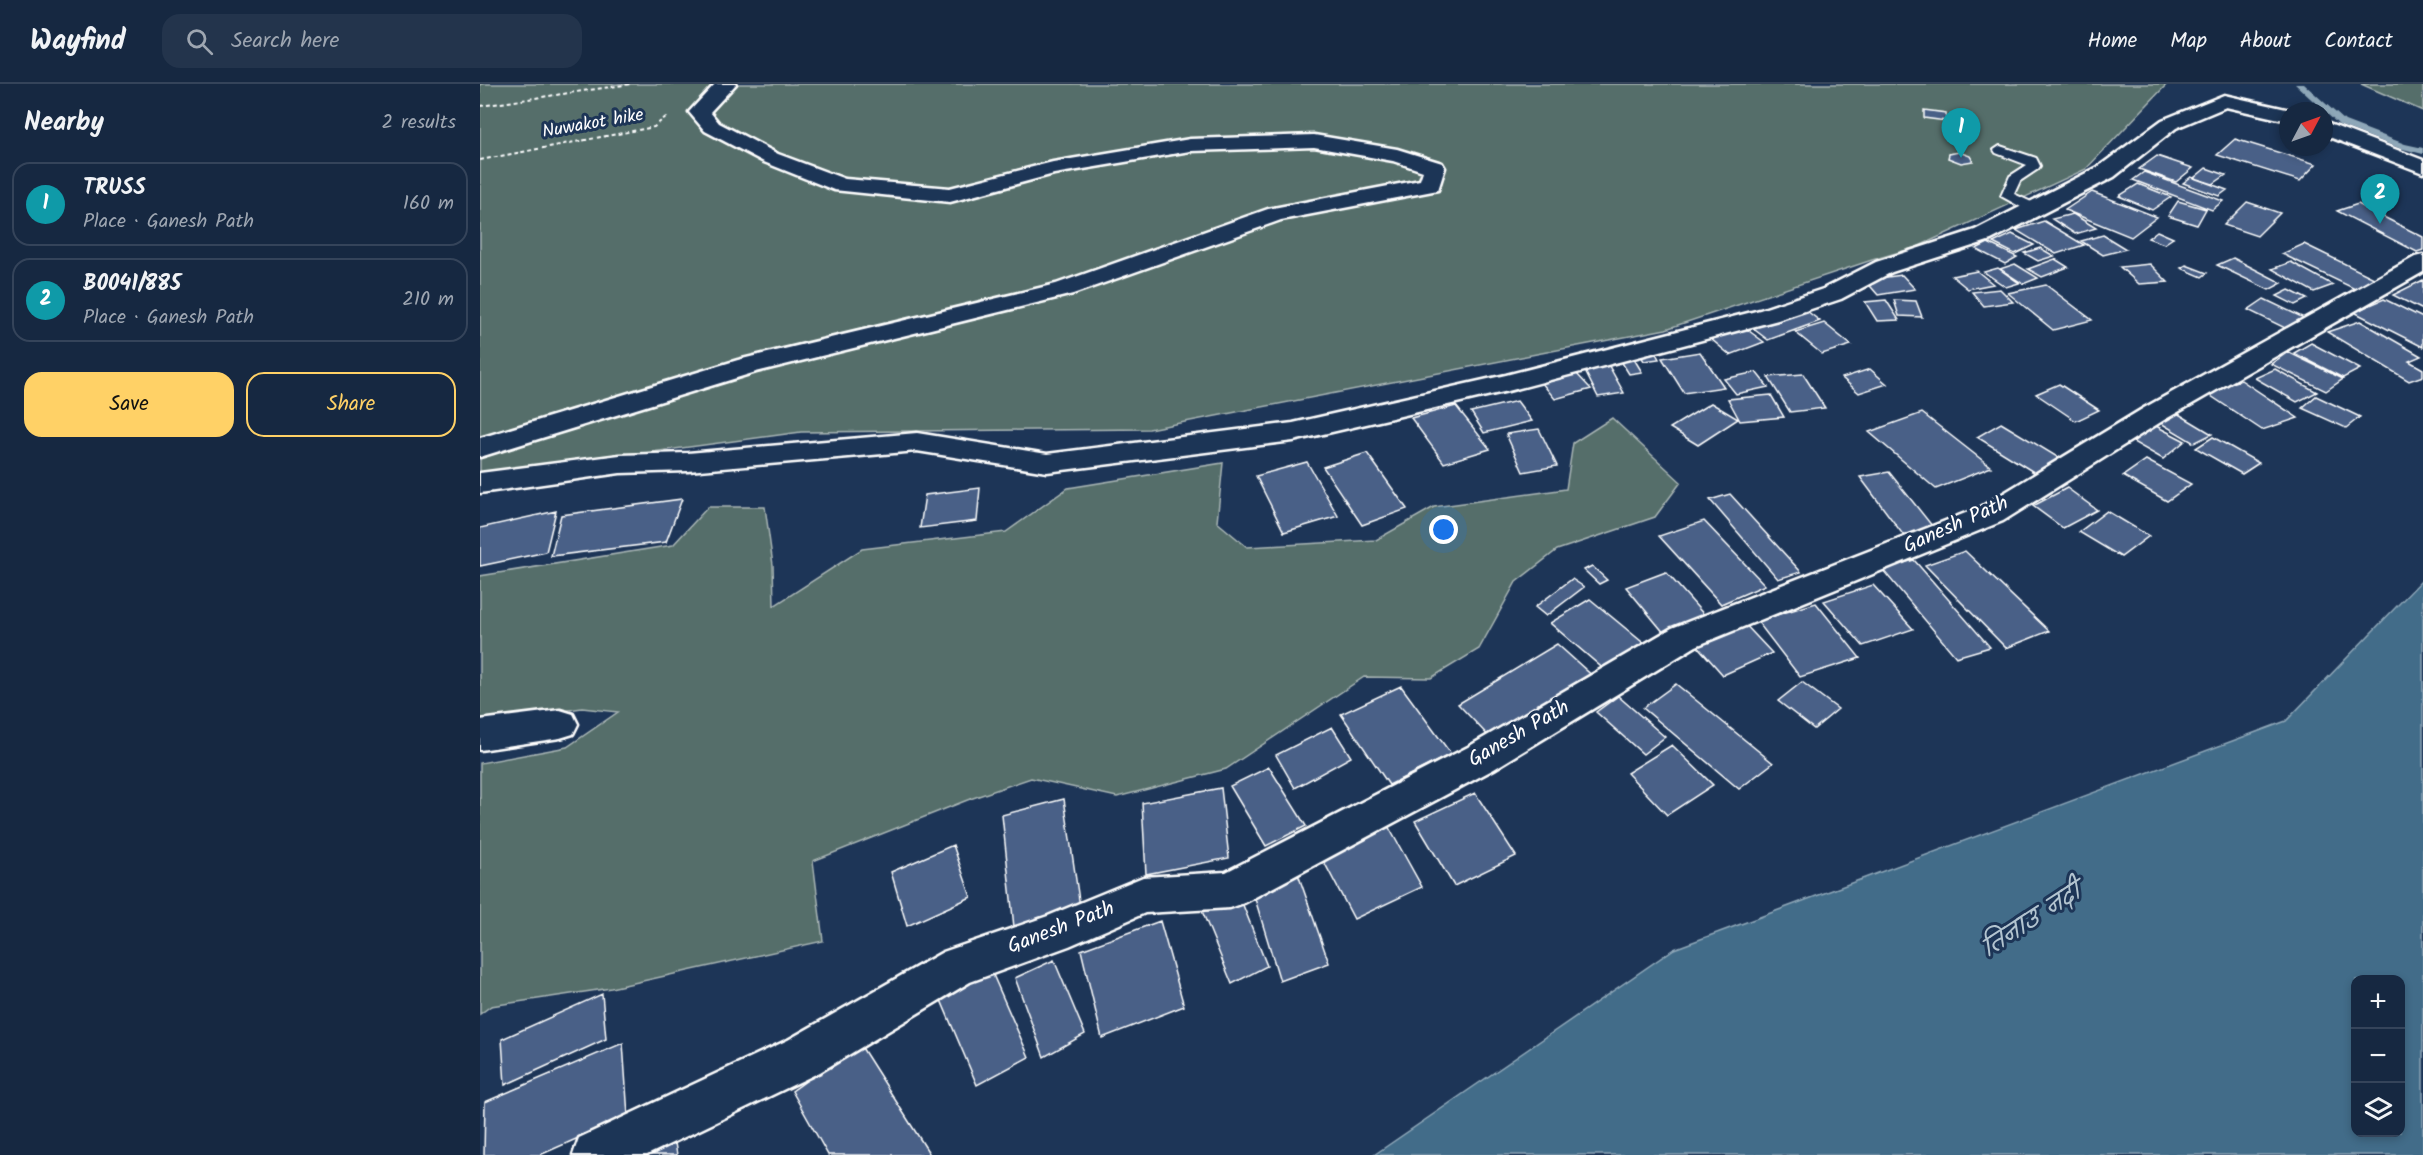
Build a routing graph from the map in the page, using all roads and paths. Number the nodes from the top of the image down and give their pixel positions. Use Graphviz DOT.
graph roads {
  1 [pos="631,84"];
  2 [pos="726,84"];
  3 [pos="480,106"];
  4 [pos="2279,113"];
  5 [pos="669,114"];
  6 [pos="2333,132"];
  7 [pos="2000,150"];
  8 [pos="480,160"];
  9 [pos="2423,167"];
  10 [pos="2035,209"];
  11 [pos="2423,262"];
  12 [pos="480,448"];
  13 [pos="480,483"];
  14 [pos="560,724"];
  15 [pos="480,735"];
  16 [pos="596,1155"];
  1 -- 3 [label="path"];
  2 -- 12 [label="street"];
  4 -- 10 [label="street"];
  5 -- 8 [label="path, Nuwakot hike"];
  6 -- 9 [label="street"];
  7 -- 10 [label="lane"];
  10 -- 13 [label="street"];
  11 -- 16 [label="street, Ganesh Path"];
  14 -- 15 [label="street"];
}
